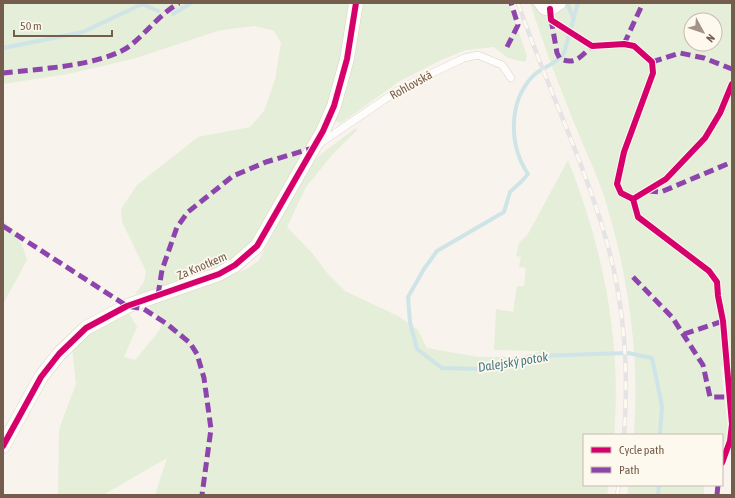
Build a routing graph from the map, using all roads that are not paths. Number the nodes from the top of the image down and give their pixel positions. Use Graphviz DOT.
graph roads {
  1 [pos="356,3"];
  2 [pos="511,78"];
  3 [pos="314,148"];
  4 [pos="3,446"];
  1 -- 3 [label="street, Za Knotkem"];
  2 -- 3 [label="lane, Rohlovská"];
  3 -- 4 [label="street, Za Knotkem"];
}
